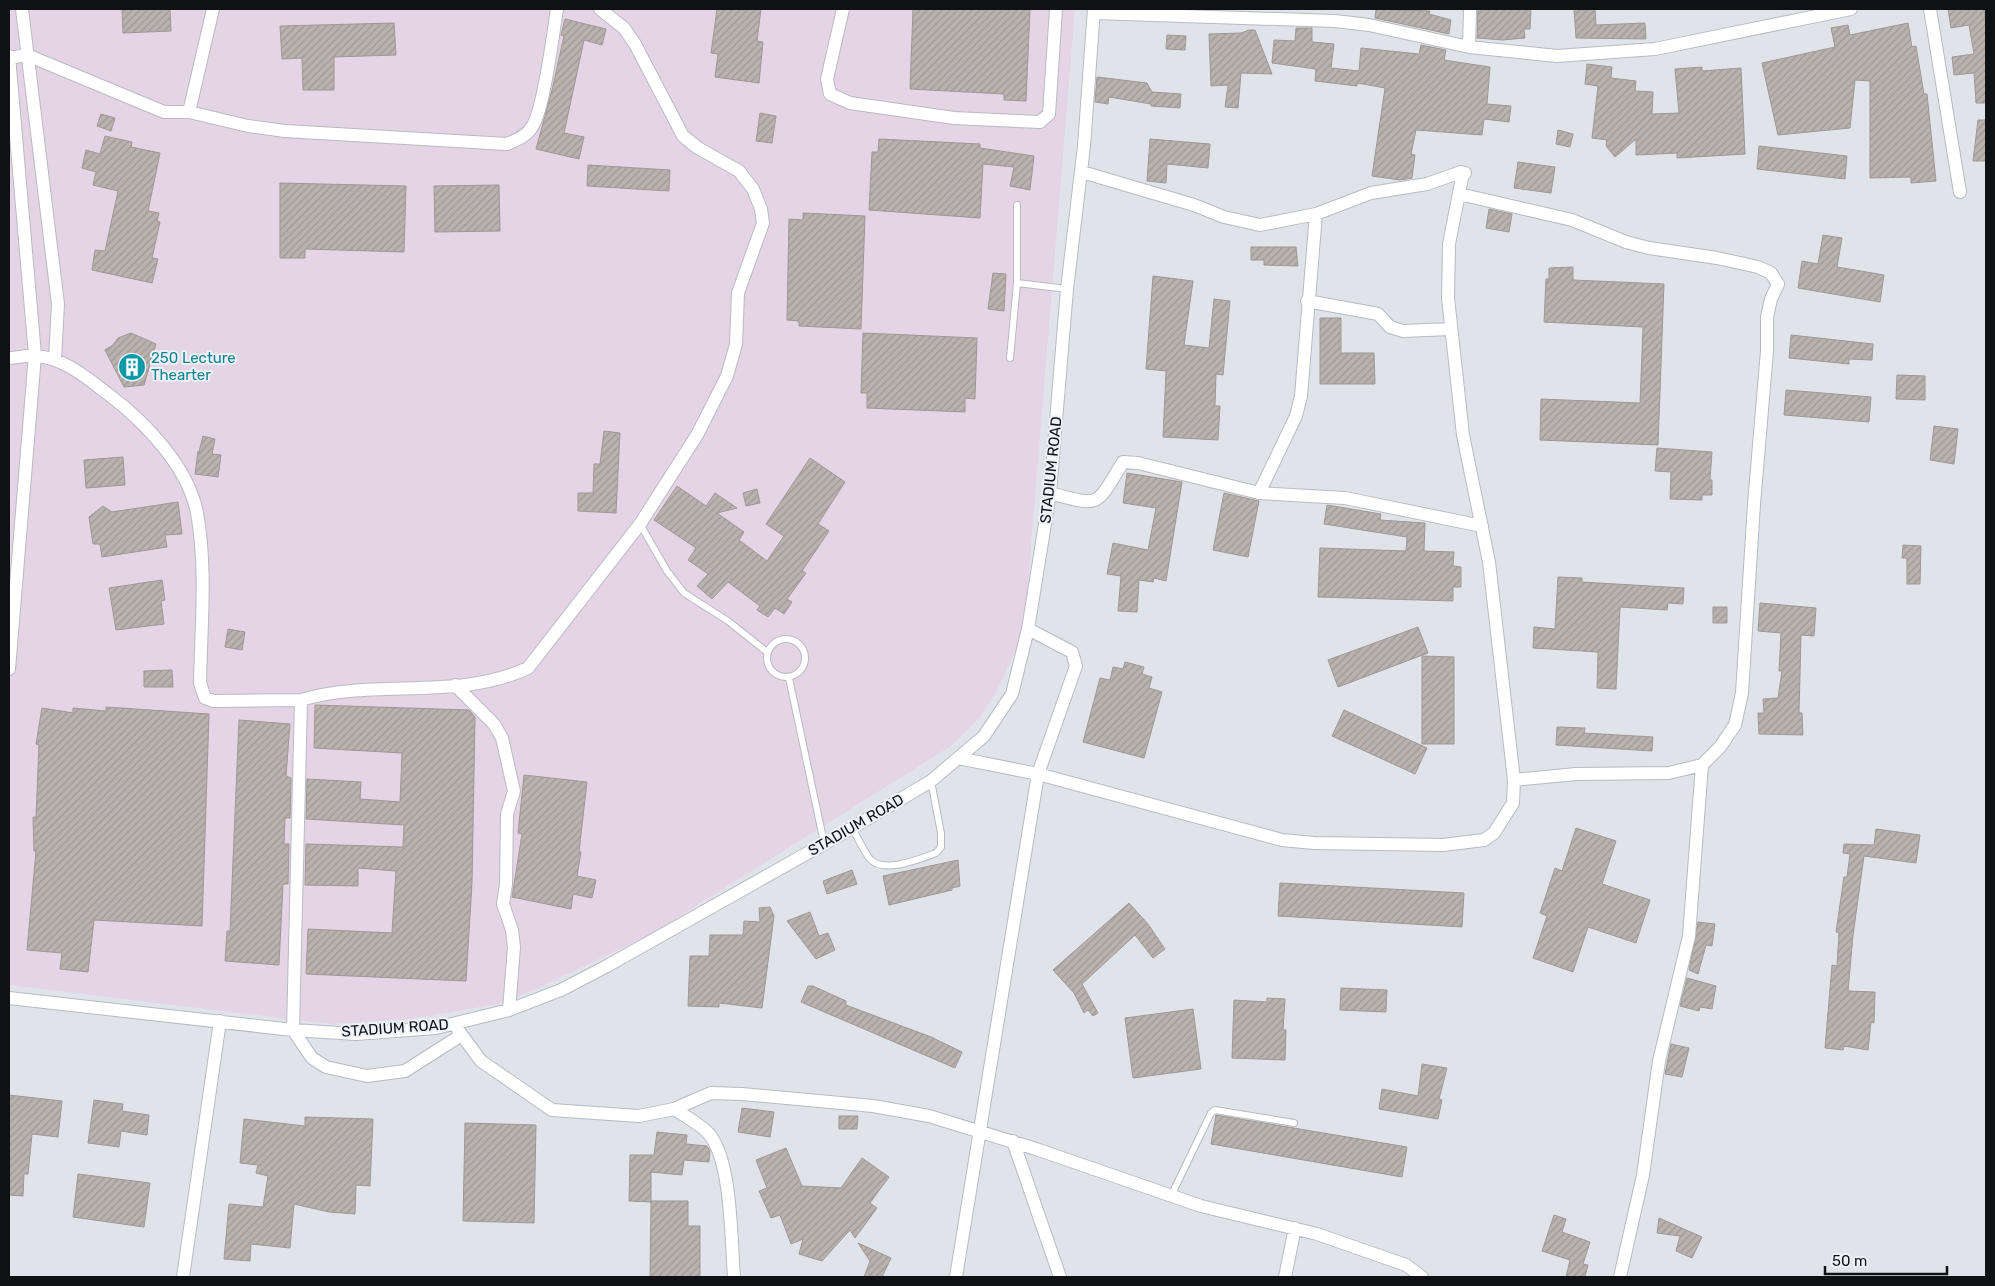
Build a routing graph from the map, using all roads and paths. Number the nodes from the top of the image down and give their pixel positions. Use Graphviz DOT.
graph roads {
  1 [pos="22,9"];
  2 [pos="213,9"];
  3 [pos="557,9"];
  4 [pos="600,9"];
  5 [pos="843,9"];
  6 [pos="1056,9"];
  7 [pos="1470,9"];
  8 [pos="1851,9"];
  9 [pos="1930,9"];
  10 [pos="1094,11"];
  11 [pos="1831,11"];
  12 [pos="1469,47"];
  13 [pos="27,56"];
  14 [pos="9,57"];
  15 [pos="189,112"];
  16 [pos="1082,172"];
  17 [pos="1960,192"];
  18 [pos="1459,194"];
  19 [pos="1017,204"];
  20 [pos="1316,214"];
  21 [pos="1017,283"];
  22 [pos="1067,289"];
  23 [pos="1307,301"];
  24 [pos="1451,329"];
  25 [pos="35,356"];
  26 [pos="9,358"];
  27 [pos="1010,358"];
  28 [pos="55,359"];
  29 [pos="1050,493"];
  30 [pos="1259,493"];
  31 [pos="640,524"];
  32 [pos="1482,526"];
  33 [pos="1028,629"];
  34 [pos="767,652"];
  35 [pos="9,669"];
  36 [pos="789,678"];
  37 [pos="455,685"];
  38 [pos="300,700"];
  39 [pos="958,758"];
  40 [pos="1702,764"];
  41 [pos="1038,774"];
  42 [pos="1514,780"];
  43 [pos="931,781"];
  44 [pos="852,828"];
  45 [pos="824,843"];
  46 [pos="9,998"];
  47 [pos="509,1010"];
  48 [pos="220,1022"];
  49 [pos="455,1023"];
  50 [pos="293,1030"];
  51 [pos="460,1036"];
  52 [pos="674,1109"];
  53 [pos="1294,1123"];
  54 [pos="980,1130"];
  55 [pos="1013,1141"];
  56 [pos="1171,1196"];
  57 [pos="1295,1228"];
  58 [pos="183,1277"];
  59 [pos="734,1277"];
  60 [pos="956,1277"];
  61 [pos="1060,1277"];
  62 [pos="1284,1277"];
  63 [pos="1422,1277"];
  64 [pos="1620,1277"];
  1 -- 13 [label="street"];
  2 -- 15 [label="street"];
  3 -- 15 [label="street"];
  4 -- 31 [label="street"];
  5 -- 6 [label="street"];
  7 -- 12 [label="street"];
  8 -- 11 [label="street"];
  9 -- 17 [label="street"];
  10 -- 12 [label="street"];
  10 -- 16 [label="street, STADIUM ROAD"];
  11 -- 12 [label="street"];
  13 -- 14 [label="street"];
  13 -- 15 [label="street"];
  13 -- 28 [label="street"];
  14 -- 25 [label="street"];
  16 -- 20 [label="street"];
  16 -- 22 [label="street, STADIUM ROAD"];
  18 -- 20 [label="street"];
  18 -- 24 [label="street"];
  18 -- 40 [label="street"];
  19 -- 21 [label="lane"];
  20 -- 23 [label="street"];
  21 -- 22 [label="lane"];
  21 -- 27 [label="lane"];
  22 -- 29 [label="street, STADIUM ROAD"];
  23 -- 24 [label="street"];
  23 -- 30 [label="street"];
  24 -- 32 [label="street"];
  25 -- 26 [label="street"];
  25 -- 28 [label="street"];
  25 -- 35 [label="street"];
  28 -- 38 [label="street"];
  29 -- 30 [label="street"];
  29 -- 33 [label="street, STADIUM ROAD"];
  30 -- 32 [label="street"];
  31 -- 34 [label="lane"];
  31 -- 37 [label="street"];
  32 -- 42 [label="street"];
  33 -- 39 [label="street, STADIUM ROAD"];
  33 -- 41 [label="street"];
  34 -- 36 [label="lane"];
  34 -- 36 [label="lane"];
  36 -- 45 [label="lane"];
  37 -- 38 [label="street"];
  37 -- 47 [label="street"];
  38 -- 50 [label="street"];
  39 -- 41 [label="street"];
  39 -- 43 [label="street, STADIUM ROAD"];
  40 -- 42 [label="street"];
  40 -- 64 [label="street"];
  41 -- 42 [label="street"];
  41 -- 54 [label="street"];
  43 -- 44 [label="street, STADIUM ROAD"];
  43 -- 44 [label="lane"];
  44 -- 45 [label="street, STADIUM ROAD"];
  45 -- 47 [label="street, STADIUM ROAD"];
  46 -- 48 [label="street, STADIUM ROAD"];
  47 -- 49 [label="street, STADIUM ROAD"];
  48 -- 50 [label="street, STADIUM ROAD"];
  48 -- 58 [label="street"];
  49 -- 50 [label="street, STADIUM ROAD"];
  49 -- 51 [label="street"];
  50 -- 51 [label="street"];
  51 -- 52 [label="street"];
  52 -- 54 [label="street"];
  52 -- 59 [label="street"];
  53 -- 56 [label="lane"];
  54 -- 55 [label="street"];
  54 -- 60 [label="street"];
  55 -- 56 [label="street"];
  55 -- 61 [label="street"];
  56 -- 57 [label="street"];
  57 -- 62 [label="street"];
  57 -- 63 [label="street"];
}
